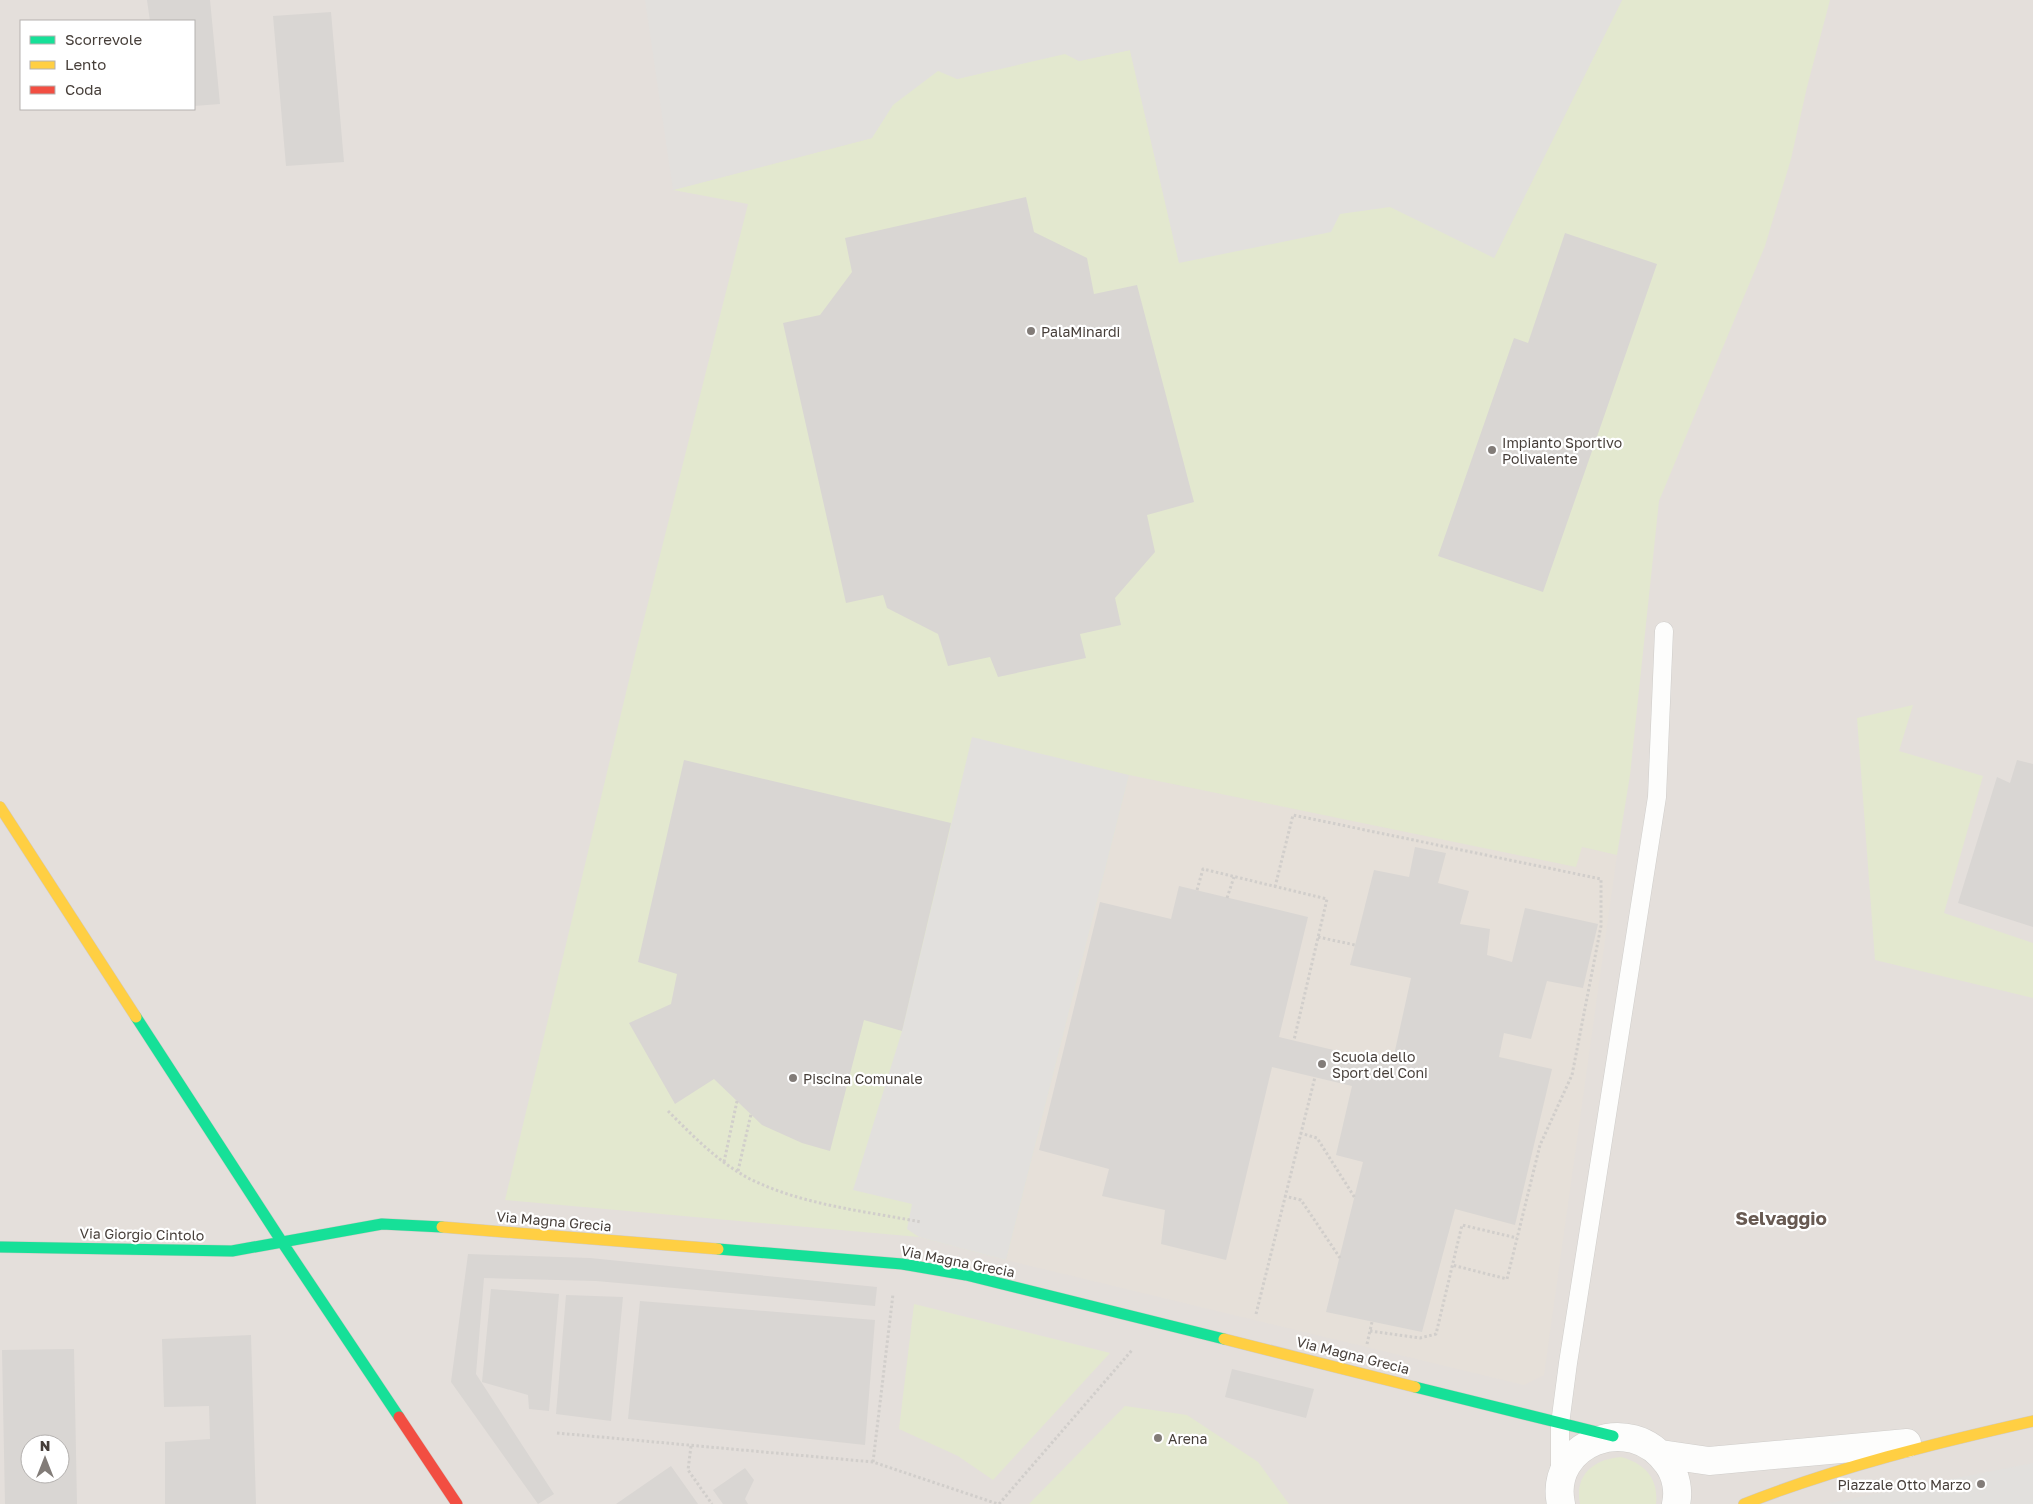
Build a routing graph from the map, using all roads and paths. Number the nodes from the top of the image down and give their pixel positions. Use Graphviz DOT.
graph roads {
  1 [pos="1664,631"];
  2 [pos="0,807"];
  3 [pos="1234,876"];
  4 [pos="1275,887"];
  5 [pos="1197,890"];
  6 [pos="1227,898"];
  7 [pos="1318,937"];
  8 [pos="1355,945"];
  9 [pos="1294,1040"];
  10 [pos="1315,1077"];
  11 [pos="738,1101"];
  12 [pos="668,1111"];
  13 [pos="751,1114"];
  14 [pos="1300,1133"];
  15 [pos="724,1162"];
  16 [pos="738,1171"];
  17 [pos="1284,1196"];
  18 [pos="1355,1198"];
  19 [pos="921,1222"];
  20 [pos="1517,1238"];
  21 [pos="282,1242"];
  22 [pos="0,1247"];
  23 [pos="1340,1258"];
  24 [pos="1452,1265"];
  25 [pos="894,1290"];
  26 [pos="1254,1319"];
  27 [pos="1372,1322"];
  28 [pos="1370,1331"];
  29 [pos="1136,1346"];
  30 [pos="1367,1347"];
  31 [pos="2033,1421"];
  32 [pos="1560,1424"];
  33 [pos="557,1433"];
  34 [pos="1613,1436"];
  35 [pos="1956,1438"];
  36 [pos="692,1446"];
  37 [pos="1661,1454"];
  38 [pos="873,1462"];
  39 [pos="1557,1497"];
  40 [pos="452,1501"];
  41 [pos="712,1504"];
  42 [pos="998,1504"];
  43 [pos="1676,1504"];
  44 [pos="1744,1504"];
  1 -- 32 [label="lane"];
  2 -- 21 [label="street"];
  3 -- 4 [label="path"];
  3 -- 5 [label="path"];
  3 -- 6 [label="path"];
  4 -- 7 [label="path"];
  4 -- 20 [label="path"];
  7 -- 8 [label="path"];
  7 -- 9 [label="path"];
  10 -- 14 [label="path"];
  11 -- 15 [label="path"];
  12 -- 15 [label="path"];
  13 -- 16 [label="path"];
  14 -- 17 [label="path"];
  14 -- 18 [label="path"];
  15 -- 16 [label="path"];
  16 -- 19 [label="path"];
  17 -- 23 [label="path"];
  17 -- 26 [label="path"];
  20 -- 24 [label="path"];
  20 -- 24 [label="path"];
  21 -- 22 [label="street, Via Giorgio Cintolo"];
  21 -- 32 [label="street, Via Magna Grecia"];
  21 -- 40 [label="street"];
  24 -- 28 [label="path"];
  25 -- 38 [label="path"];
  27 -- 28 [label="path"];
  28 -- 30 [label="path"];
  29 -- 42 [label="path"];
  31 -- 35 [label="street"];
  32 -- 34 [label="street, Via Magna Grecia"];
  32 -- 39 [label="lane"];
  33 -- 36 [label="path"];
  34 -- 37 [label="street"];
  34 -- 39 [label="street"];
  35 -- 37 [label="street"];
  35 -- 44 [label="street"];
  36 -- 38 [label="path"];
  36 -- 41 [label="path"];
  37 -- 43 [label="street"];
  38 -- 42 [label="path"];
}
